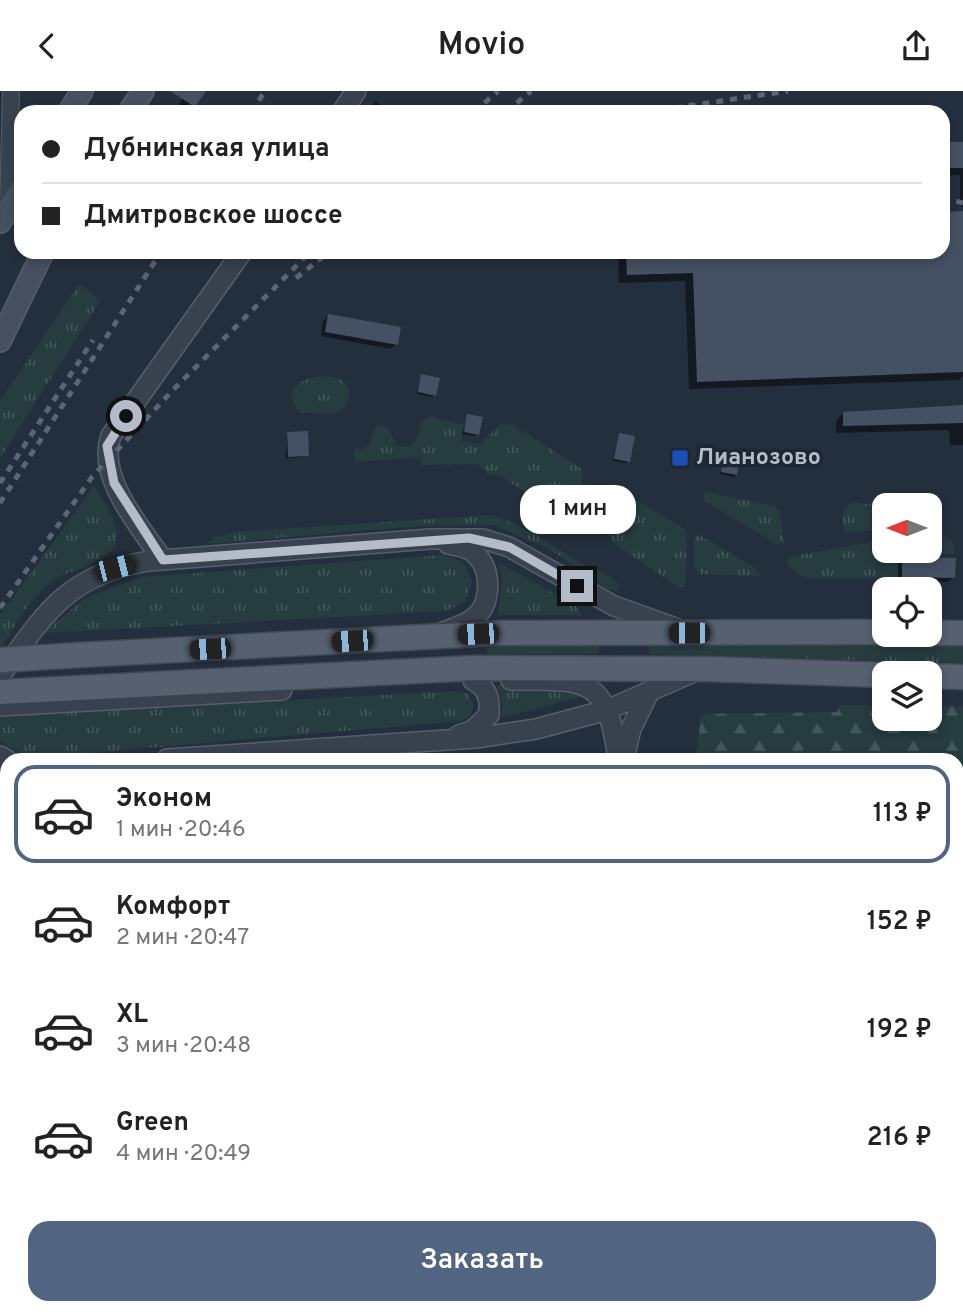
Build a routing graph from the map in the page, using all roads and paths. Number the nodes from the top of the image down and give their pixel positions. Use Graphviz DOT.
graph roads {
  1 [pos="11,91"];
  2 [pos="14,200"];
  3 [pos="4,216"];
  4 [pos="40,259"];
  5 [pos="237,259"];
  6 [pos="0,341"];
  7 [pos="430,539"];
  8 [pos="163,560"];
  9 [pos="872,632"];
  10 [pos="689,633"];
  11 [pos="942,633"];
  12 [pos="963,633"];
  13 [pos="433,636"];
  14 [pos="0,660"];
  15 [pos="699,670"];
  16 [pos="872,675"];
  17 [pos="0,676"];
  18 [pos="942,676"];
  19 [pos="963,677"];
  20 [pos="473,680"];
  21 [pos="0,692"];
  22 [pos="649,692"];
  23 [pos="55,695"];
  24 [pos="0,706"];
  25 [pos="607,711"];
  26 [pos="452,738"];
  27 [pos="248,753"];
  28 [pos="617,753"];
  29 [pos="625,753"];
  1 -- 3 [label="street"];
  2 -- 3 [label="main road"];
  4 -- 6 [label="main road"];
  5 -- 8 [label="street"];
  7 -- 8 [label="street"];
  7 -- 10 [label="street"];
  7 -- 13 [label="street"];
  8 -- 17 [label="street"];
  9 -- 10 [label="main road"];
  10 -- 13 [label="main road"];
  11 -- 12 [label="main road"];
  13 -- 14 [label="main road, bridge"];
  15 -- 16 [label="main road"];
  15 -- 22 [label="street"];
  15 -- 23 [label="main road"];
  18 -- 19 [label="main road"];
  20 -- 23 [label="street"];
  20 -- 25 [label="street"];
  20 -- 26 [label="street"];
  21 -- 23 [label="main road"];
  22 -- 25 [label="street"];
  22 -- 29 [label="street"];
  23 -- 24 [label="street"];
  25 -- 26 [label="street"];
  25 -- 28 [label="street"];
  26 -- 27 [label="street"];
}
